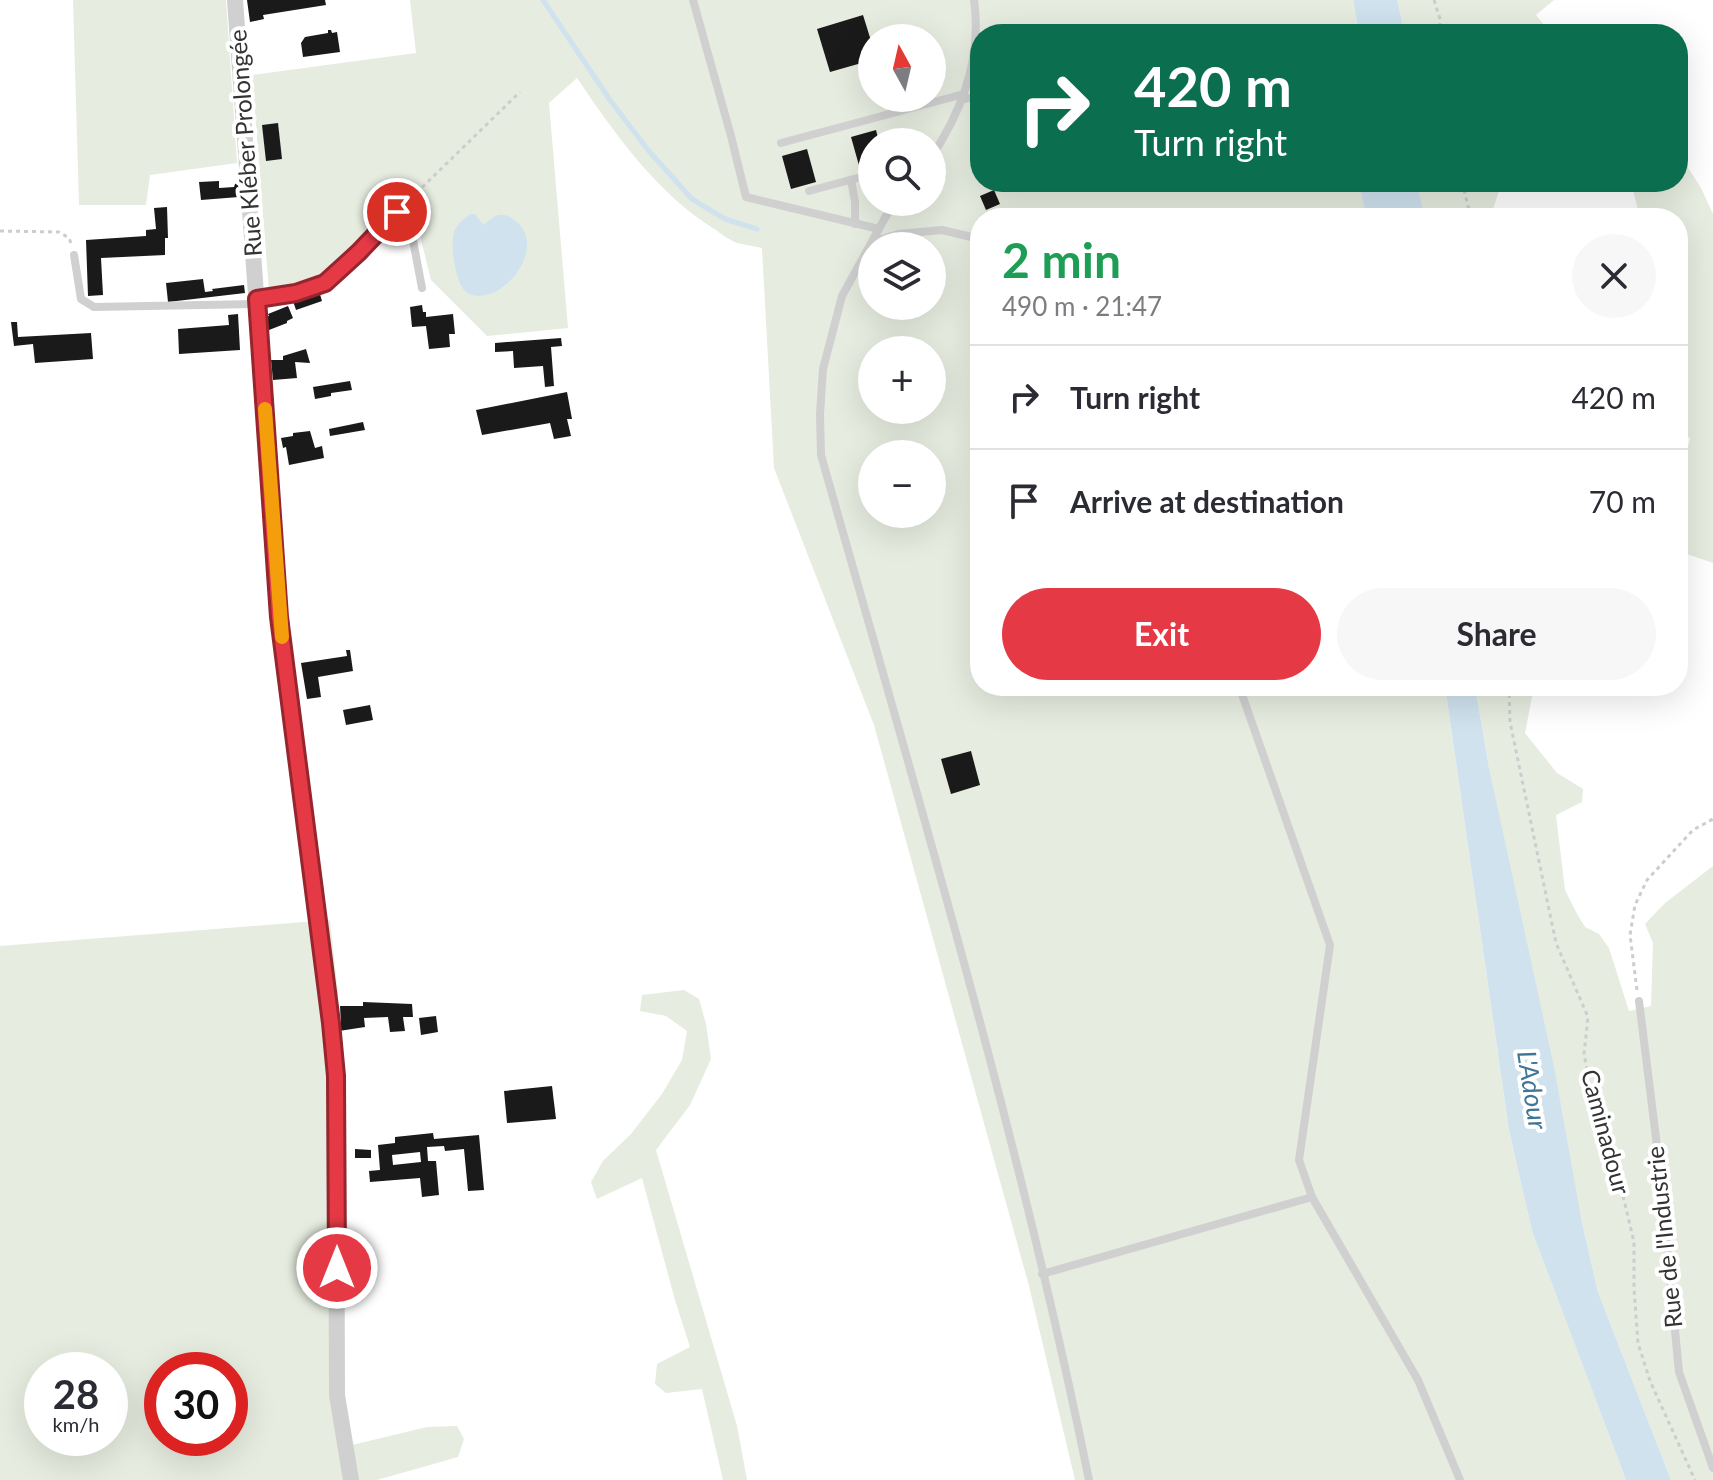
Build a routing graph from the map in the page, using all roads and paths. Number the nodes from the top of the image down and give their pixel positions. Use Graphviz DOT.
graph roads {
  1 [pos="235,0"];
  2 [pos="693,0"];
  3 [pos="974,0"];
  4 [pos="1434,0"];
  5 [pos="977,24"];
  6 [pos="1440,24"];
  7 [pos="970,76"];
  8 [pos="520,92"];
  9 [pos="970,96"];
  10 [pos="962,97"];
  11 [pos="946,131"];
  12 [pos="781,143"];
  13 [pos="858,178"];
  14 [pos="851,180"];
  15 [pos="809,191"];
  16 [pos="397,212"];
  17 [pos="888,216"];
  18 [pos="855,224"];
  19 [pos="879,229"];
  20 [pos="0,231"];
  21 [pos="878,232"];
  22 [pos="920,232"];
  23 [pos="970,237"];
  24 [pos="74,255"];
  25 [pos="858,268"];
  26 [pos="422,288"];
  27 [pos="257,302"];
  28 [pos="1243,696"];
  29 [pos="1509,696"];
  30 [pos="1713,819"];
  31 [pos="1639,1001"];
  32 [pos="1312,1197"];
  33 [pos="1042,1274"];
  34 [pos="1713,1468"];
  35 [pos="351,1480"];
  36 [pos="1089,1480"];
  37 [pos="1460,1480"];
  38 [pos="1695,1480"];
  1 -- 27 [label="street, Rue Kléber Prolongée"];
  2 -- 18 [label="lane"];
  3 -- 5 [label="lane"];
  4 -- 6 [label="path"];
  7 -- 10 [label="lane"];
  8 -- 16 [label="path"];
  9 -- 10 [label="lane"];
  10 -- 11 [label="lane"];
  10 -- 12 [label="lane"];
  13 -- 14 [label="lane"];
  14 -- 15 [label="lane"];
  14 -- 18 [label="lane"];
  16 -- 26 [label="lane"];
  16 -- 27 [label="lane"];
  17 -- 19 [label="lane"];
  18 -- 19 [label="lane"];
  19 -- 21 [label="lane"];
  20 -- 24 [label="path"];
  22 -- 23 [label="lane"];
  24 -- 27 [label="lane"];
  25 -- 33 [label="lane"];
  27 -- 35 [label="street, Rue Kléber Prolongée"];
  28 -- 32 [label="lane"];
  29 -- 38 [label="path, Caminadour"];
  30 -- 31 [label="path"];
  31 -- 34 [label="lane, Rue de l'Industrie"];
  32 -- 33 [label="lane"];
  32 -- 37 [label="lane"];
  33 -- 36 [label="lane"];
}
